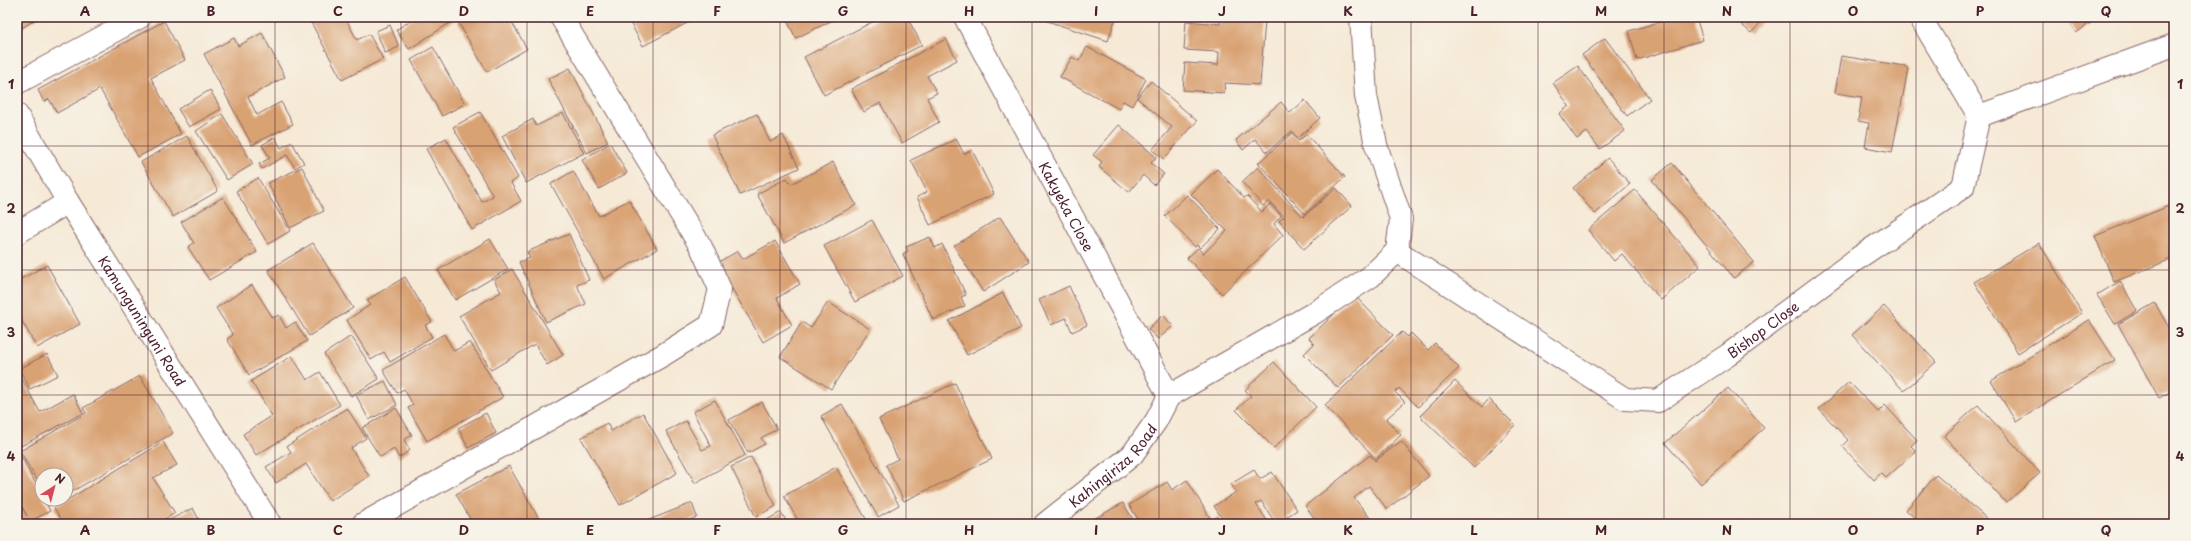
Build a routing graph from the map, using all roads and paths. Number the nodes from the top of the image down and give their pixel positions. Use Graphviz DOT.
graph roads {
  1 [pos="140,17"];
  2 [pos="561,17"];
  3 [pos="965,17"];
  4 [pos="1361,17"];
  5 [pos="1920,17"];
  6 [pos="2174,45"];
  7 [pos="17,83"];
  8 [pos="17,116"];
  9 [pos="1979,116"];
  10 [pos="68,202"];
  11 [pos="17,233"];
  12 [pos="1398,251"];
  13 [pos="1169,396"];
  14 [pos="270,524"];
  15 [pos="363,524"];
  16 [pos="1044,524"];
  1 -- 7 [label="street"];
  2 -- 15 [label="street"];
  3 -- 13 [label="street, Kakyeka Close"];
  4 -- 12 [label="street"];
  5 -- 9 [label="street"];
  6 -- 9 [label="street"];
  8 -- 10 [label="street, Kamunguninguni Road"];
  9 -- 12 [label="street, Bishop Close"];
  10 -- 11 [label="street"];
  10 -- 14 [label="street, Kamunguninguni Road"];
  12 -- 13 [label="street"];
  13 -- 16 [label="street, Kahingiriza Road"];
}
